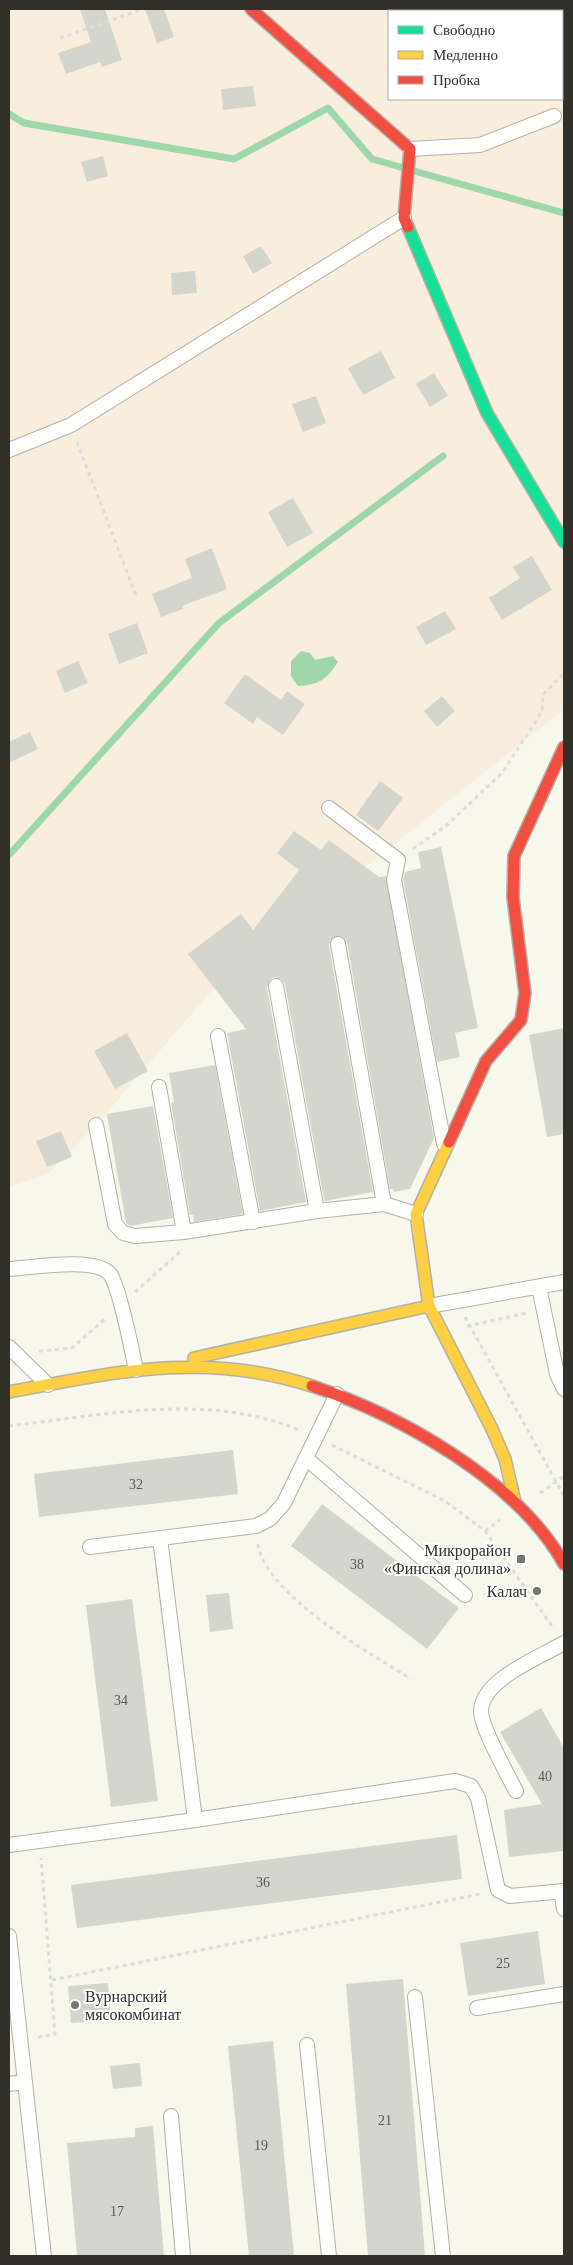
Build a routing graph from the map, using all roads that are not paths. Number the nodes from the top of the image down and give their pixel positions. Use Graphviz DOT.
graph roads {
  1 [pos="251,9"];
  2 [pos="554,116"];
  3 [pos="410,149"];
  4 [pos="404,218"];
  5 [pos="9,450"];
  6 [pos="564,542"];
  7 [pos="564,747"];
  8 [pos="329,808"];
  9 [pos="338,944"];
  10 [pos="276,986"];
  11 [pos="218,1036"];
  12 [pos="159,1087"];
  13 [pos="96,1125"];
  14 [pos="445,1152"];
  15 [pos="384,1204"];
  16 [pos="317,1211"];
  17 [pos="416,1214"];
  18 [pos="253,1222"];
  19 [pos="184,1232"];
  20 [pos="9,1269"];
  21 [pos="564,1282"];
  22 [pos="539,1287"];
  23 [pos="429,1306"];
  24 [pos="9,1347"];
  25 [pos="142,1369"];
  26 [pos="48,1385"];
  27 [pos="564,1389"];
  28 [pos="9,1392"];
  29 [pos="336,1394"];
  30 [pos="307,1459"];
  31 [pos="515,1502"];
  32 [pos="160,1538"];
  33 [pos="90,1547"];
  34 [pos="564,1564"];
  35 [pos="465,1595"];
  36 [pos="564,1643"];
  37 [pos="516,1791"];
  38 [pos="194,1820"];
  39 [pos="9,1846"];
  40 [pos="563,1891"];
  41 [pos="564,1909"];
  42 [pos="9,1936"];
  43 [pos="564,1994"];
  44 [pos="415,1997"];
  45 [pos="477,2008"];
  46 [pos="307,2045"];
  47 [pos="25,2082"];
  48 [pos="9,2084"];
  49 [pos="171,2116"];
  50 [pos="44,2256"];
  51 [pos="183,2256"];
  52 [pos="329,2256"];
  53 [pos="443,2256"];
  1 -- 3 [label="street"];
  2 -- 3 [label="lane"];
  3 -- 4 [label="street"];
  4 -- 5 [label="lane"];
  4 -- 6 [label="street"];
  7 -- 14 [label="street"];
  8 -- 14 [label="lane"];
  9 -- 15 [label="lane"];
  10 -- 16 [label="lane"];
  11 -- 18 [label="lane"];
  12 -- 19 [label="lane"];
  13 -- 19 [label="lane"];
  14 -- 17 [label="street"];
  15 -- 16 [label="lane"];
  15 -- 17 [label="lane"];
  16 -- 18 [label="lane"];
  17 -- 23 [label="street"];
  18 -- 19 [label="lane"];
  20 -- 25 [label="lane"];
  21 -- 22 [label="lane"];
  22 -- 23 [label="lane"];
  22 -- 27 [label="lane"];
  23 -- 25 [label="street"];
  23 -- 31 [label="street"];
  24 -- 26 [label="lane"];
  25 -- 26 [label="street"];
  25 -- 29 [label="street"];
  26 -- 28 [label="street"];
  29 -- 30 [label="lane"];
  29 -- 31 [label="street"];
  30 -- 32 [label="lane"];
  30 -- 35 [label="lane"];
  31 -- 34 [label="street"];
  32 -- 33 [label="lane"];
  32 -- 38 [label="lane"];
  36 -- 37 [label="lane"];
  38 -- 39 [label="lane"];
  38 -- 40 [label="lane"];
  40 -- 41 [label="lane"];
  42 -- 47 [label="lane"];
  43 -- 45 [label="lane"];
  44 -- 53 [label="lane"];
  46 -- 52 [label="lane"];
  47 -- 48 [label="lane"];
  47 -- 50 [label="lane"];
  49 -- 51 [label="lane"];
}
